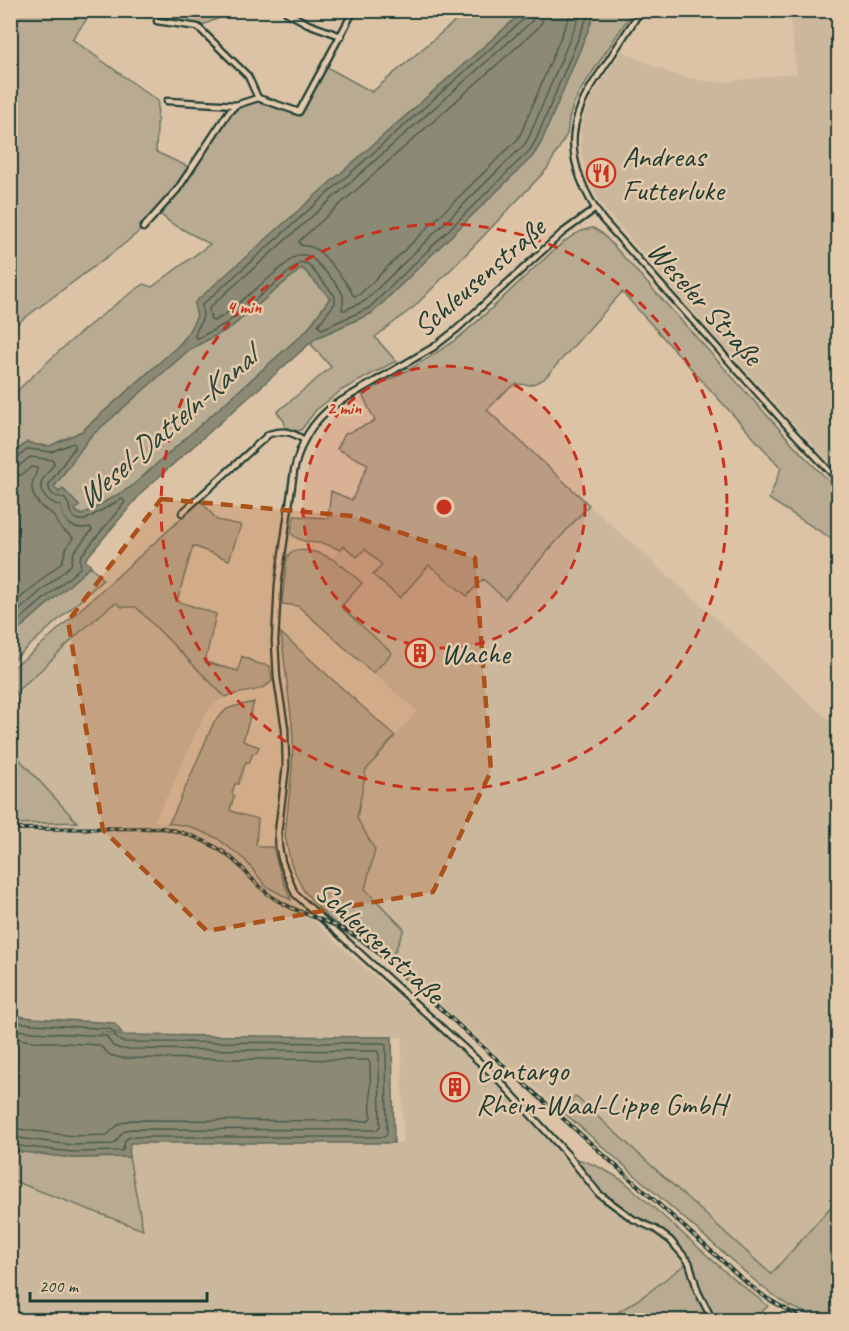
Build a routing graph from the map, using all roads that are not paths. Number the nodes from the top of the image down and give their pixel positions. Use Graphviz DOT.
graph roads {
  1 [pos="354,10"];
  2 [pos="641,10"];
  3 [pos="286,12"];
  4 [pos="158,21"];
  5 [pos="341,36"];
  6 [pos="258,98"];
  7 [pos="167,100"];
  8 [pos="236,105"];
  9 [pos="595,209"];
  10 [pos="143,228"];
  11 [pos="304,440"];
  12 [pos="838,480"];
  13 [pos="182,513"];
  14 [pos="714,1320"];
  1 -- 5 [label="street"];
  2 -- 9 [label="street, Weseler Straße"];
  3 -- 5 [label="street"];
  4 -- 6 [label="street"];
  5 -- 6 [label="street"];
  6 -- 8 [label="street"];
  7 -- 8 [label="street"];
  8 -- 10 [label="street"];
  9 -- 11 [label="street, Schleusenstraße"];
  9 -- 12 [label="street, Weseler Straße"];
  11 -- 13 [label="street"];
  11 -- 14 [label="street, Schleusenstraße"];
}
